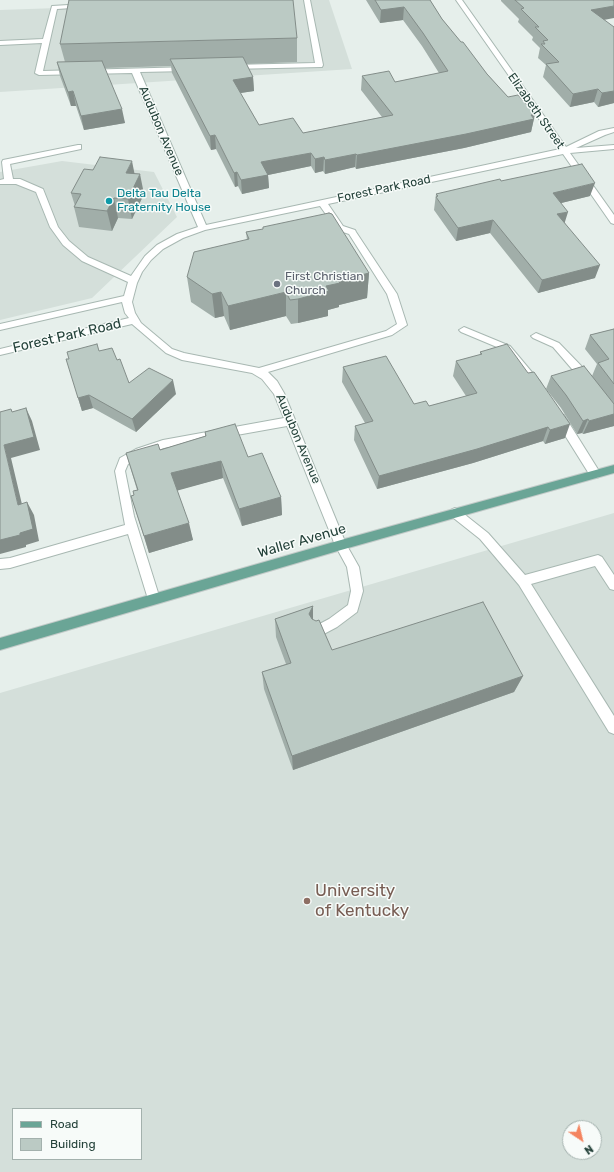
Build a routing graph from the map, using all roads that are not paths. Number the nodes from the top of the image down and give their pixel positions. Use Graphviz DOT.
graph roads {
  1 [pos="307,0"];
  2 [pos="459,0"];
  3 [pos="93,6"];
  4 [pos="45,41"];
  5 [pos="0,43"];
  6 [pos="227,67"];
  7 [pos="196,68"];
  8 [pos="135,70"];
  9 [pos="614,130"];
  10 [pos="78,147"];
  11 [pos="614,147"];
  12 [pos="564,151"];
  13 [pos="4,182"];
  14 [pos="322,202"];
  15 [pos="614,221"];
  16 [pos="203,228"];
  17 [pos="133,281"];
  18 [pos="128,298"];
  19 [pos="135,320"];
  20 [pos="0,327"];
  21 [pos="464,330"];
  22 [pos="536,336"];
  23 [pos="0,352"];
  24 [pos="257,372"];
  25 [pos="596,391"];
  26 [pos="543,394"];
  27 [pos="556,412"];
  28 [pos="290,420"];
  29 [pos="614,469"];
  30 [pos="595,474"];
  31 [pos="455,513"];
  32 [pos="132,528"];
  33 [pos="341,545"];
  34 [pos="0,564"];
  35 [pos="524,581"];
  36 [pos="614,585"];
  37 [pos="154,599"];
  38 [pos="316,632"];
  39 [pos="0,644"];
  40 [pos="614,728"];
  1 -- 6 [label="street"];
  2 -- 12 [label="street, Elizabeth Street"];
  3 -- 4 [label="street"];
  4 -- 5 [label="street"];
  4 -- 8 [label="street"];
  7 -- 8 [label="street"];
  8 -- 16 [label="street, Audubon Avenue"];
  9 -- 12 [label="street, Forest Park Road"];
  10 -- 13 [label="street"];
  11 -- 12 [label="street, Forest Park Road"];
  12 -- 14 [label="street, Forest Park Road"];
  12 -- 15 [label="street, Elizabeth Street"];
  13 -- 17 [label="street"];
  14 -- 16 [label="street, Forest Park Road"];
  14 -- 24 [label="street"];
  16 -- 17 [label="street"];
  17 -- 18 [label="street"];
  18 -- 19 [label="street, Audubon Avenue"];
  18 -- 20 [label="street, Forest Park Road"];
  19 -- 23 [label="street, Forest Park Road"];
  19 -- 24 [label="street, Audubon Avenue"];
  21 -- 26 [label="street"];
  22 -- 25 [label="street"];
  24 -- 28 [label="street, Audubon Avenue"];
  27 -- 30 [label="street"];
  28 -- 32 [label="street"];
  28 -- 33 [label="street, Audubon Avenue"];
  29 -- 30 [label="main road, Waller Avenue"];
  30 -- 31 [label="main road, Waller Avenue"];
  31 -- 33 [label="main road, Waller Avenue"];
  31 -- 35 [label="street"];
  32 -- 34 [label="street"];
  32 -- 37 [label="street"];
  33 -- 37 [label="main road, Waller Avenue"];
  33 -- 38 [label="street, Audubon Avenue"];
  35 -- 36 [label="street"];
  35 -- 40 [label="street"];
  37 -- 39 [label="main road, Waller Avenue"];
}
